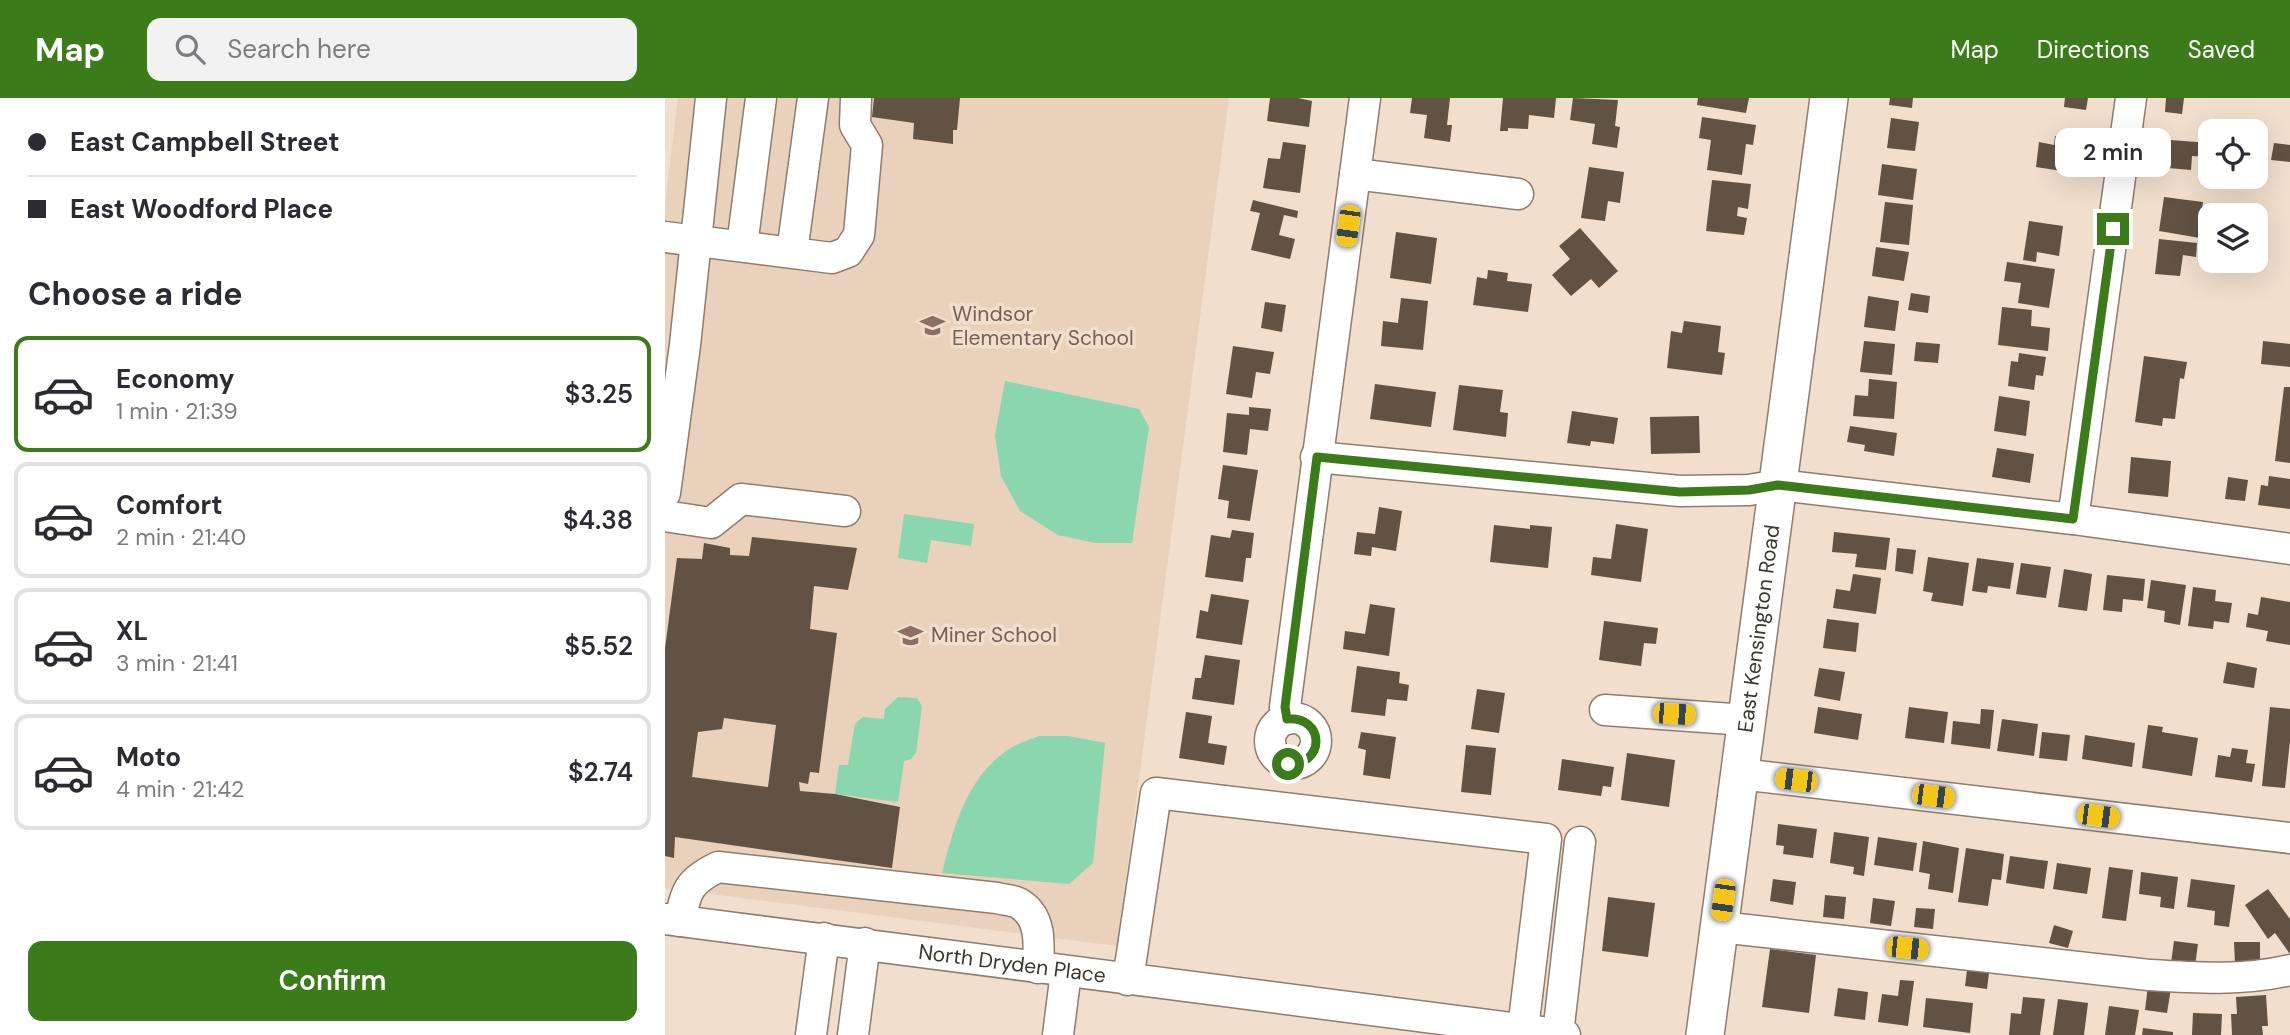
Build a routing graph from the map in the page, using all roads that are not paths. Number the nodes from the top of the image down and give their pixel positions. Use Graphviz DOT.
graph roads {
  1 [pos="711,98"];
  2 [pos="761,98"];
  3 [pos="813,98"];
  4 [pos="856,98"];
  5 [pos="1365,98"];
  6 [pos="1829,98"];
  7 [pos="2131,98"];
  8 [pos="1355,174"];
  9 [pos="1518,194"];
  10 [pos="665,237"];
  11 [pos="696,240"];
  12 [pos="742,246"];
  13 [pos="792,252"];
  14 [pos="1317,457"];
  15 [pos="1778,485"];
  16 [pos="665,492"];
  17 [pos="845,511"];
  18 [pos="665,516"];
  19 [pos="2073,519"];
  20 [pos="2290,549"];
  21 [pos="1605,710"];
  22 [pos="1287,719"];
  23 [pos="1747,720"];
  24 [pos="1740,774"];
  25 [pos="2290,838"];
  26 [pos="1580,842"];
  27 [pos="673,920"];
  28 [pos="1720,927"];
  29 [pos="824,938"];
  30 [pos="865,943"];
  31 [pos="1052,970"];
  32 [pos="2290,970"];
  33 [pos="1128,980"];
  34 [pos="1524,1029"];
  35 [pos="811,1035"];
  36 [pos="853,1035"];
  37 [pos="1058,1035"];
  38 [pos="1561,1035"];
  39 [pos="1705,1035"];
  1 -- 11 [label="street"];
  2 -- 12 [label="street"];
  3 -- 13 [label="street"];
  4 -- 13 [label="street"];
  5 -- 8 [label="street"];
  6 -- 15 [label="main road, East Kensington Road"];
  7 -- 19 [label="street"];
  8 -- 9 [label="street"];
  8 -- 14 [label="street"];
  10 -- 11 [label="street"];
  11 -- 12 [label="street"];
  11 -- 16 [label="street"];
  12 -- 13 [label="street"];
  14 -- 15 [label="street"];
  14 -- 22 [label="street"];
  15 -- 19 [label="street"];
  15 -- 23 [label="main road, East Kensington Road"];
  17 -- 18 [label="street"];
  19 -- 20 [label="street"];
  21 -- 23 [label="street"];
  23 -- 24 [label="main road, East Kensington Road"];
  24 -- 25 [label="street"];
  24 -- 28 [label="main road, East Kensington Road"];
  26 -- 38 [label="street"];
  27 -- 29 [label="street, North Dryden Place"];
  27 -- 31 [label="street"];
  28 -- 32 [label="street"];
  28 -- 39 [label="main road, East Kensington Road"];
  29 -- 30 [label="street, North Dryden Place"];
  29 -- 35 [label="street"];
  30 -- 31 [label="street, North Dryden Place"];
  30 -- 36 [label="street"];
  31 -- 33 [label="street, North Dryden Place"];
  31 -- 37 [label="street"];
  33 -- 34 [label="street, North Dryden Place"];
  33 -- 34 [label="street"];
  34 -- 38 [label="street, North Dryden Place"];
}
